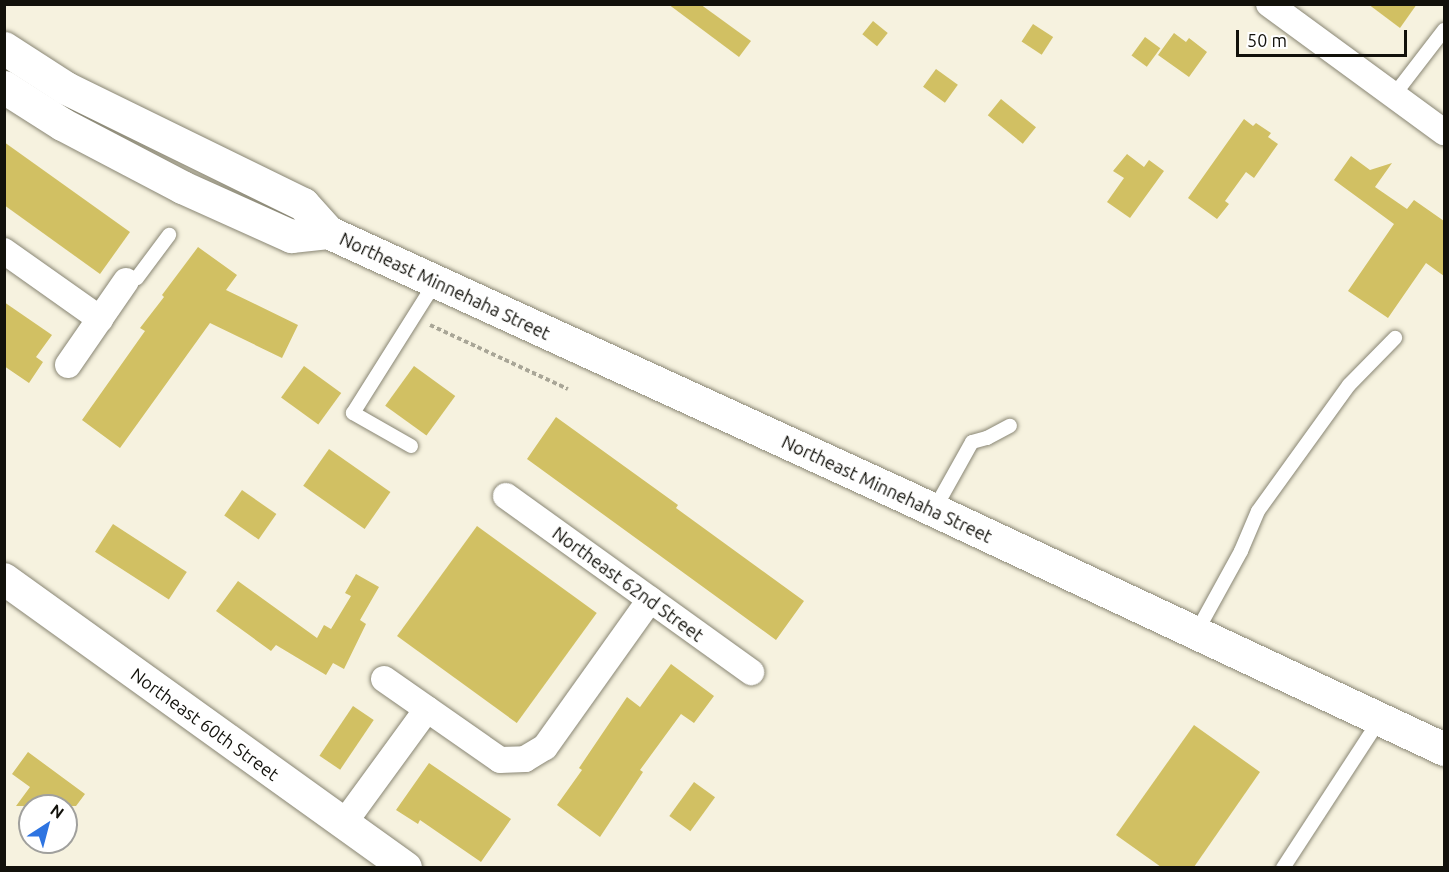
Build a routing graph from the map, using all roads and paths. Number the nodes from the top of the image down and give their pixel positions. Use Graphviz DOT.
graph roads {
  1 [pos="1269,4"];
  2 [pos="1444,30"];
  3 [pos="4,48"];
  4 [pos="4,87"];
  5 [pos="1394,95"];
  6 [pos="1444,132"];
  7 [pos="328,232"];
  8 [pos="170,235"];
  9 [pos="4,251"];
  10 [pos="126,281"];
  11 [pos="436,281"];
  12 [pos="100,319"];
  13 [pos="430,325"];
  14 [pos="1395,338"];
  15 [pos="68,365"];
  16 [pos="568,389"];
  17 [pos="1010,426"];
  18 [pos="411,446"];
  19 [pos="506,496"];
  20 [pos="934,510"];
  21 [pos="4,579"];
  22 [pos="650,600"];
  23 [pos="1196,633"];
  24 [pos="751,672"];
  25 [pos="384,679"];
  26 [pos="427,709"];
  27 [pos="1380,719"];
  28 [pos="1444,749"];
  29 [pos="344,823"];
  30 [pos="406,867"];
  31 [pos="1283,867"];
  1 -- 5 [label="street"];
  2 -- 5 [label="lane"];
  3 -- 7 [label="main road, Northeast Minnehaha Street"];
  4 -- 7 [label="main road, Northeast Minnehaha Street"];
  5 -- 6 [label="street"];
  7 -- 11 [label="main road, Northeast Minnehaha Street"];
  8 -- 10 [label="lane"];
  9 -- 12 [label="street"];
  10 -- 12 [label="street"];
  11 -- 18 [label="lane"];
  11 -- 20 [label="main road, Northeast Minnehaha Street"];
  12 -- 15 [label="street"];
  13 -- 16 [label="path"];
  14 -- 23 [label="lane"];
  17 -- 20 [label="lane"];
  19 -- 22 [label="street, Northeast 62nd Street"];
  20 -- 23 [label="main road, Northeast Minnehaha Street"];
  21 -- 29 [label="street, Northeast 60th Street"];
  22 -- 24 [label="street, Northeast 62nd Street"];
  22 -- 26 [label="street"];
  23 -- 27 [label="main road, Northeast Minnehaha Street"];
  25 -- 26 [label="street"];
  26 -- 29 [label="street"];
  27 -- 28 [label="main road, Northeast Minnehaha Street"];
  27 -- 31 [label="lane"];
  29 -- 30 [label="street, Northeast 60th Street"];
}
